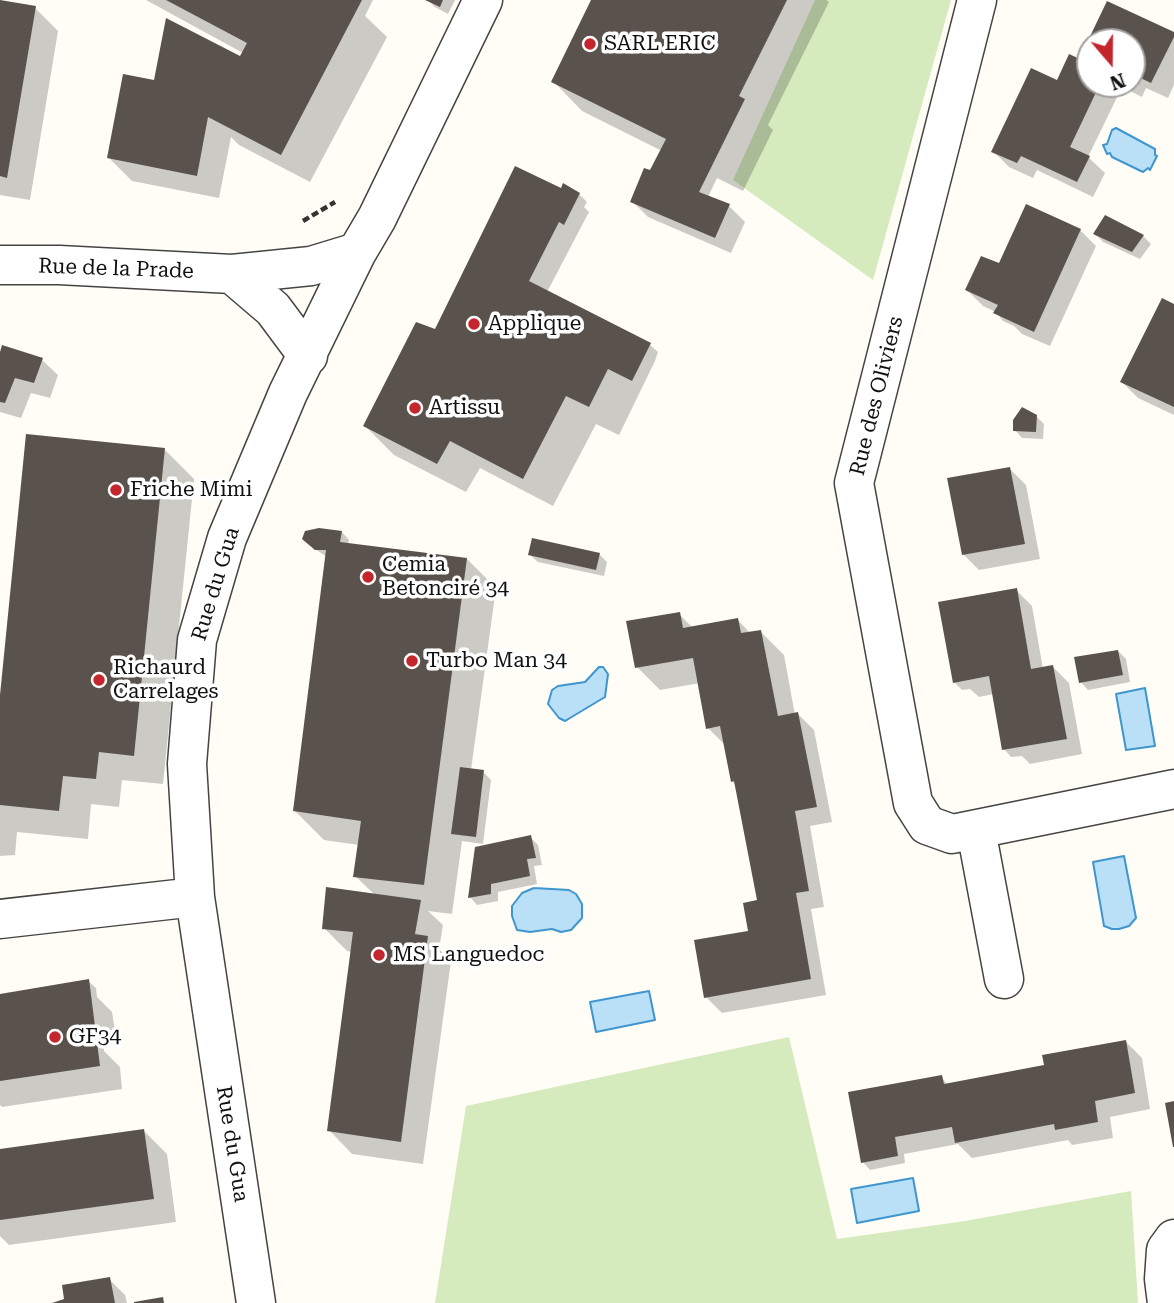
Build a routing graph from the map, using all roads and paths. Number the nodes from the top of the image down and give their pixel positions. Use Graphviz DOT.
graph roads {
  1 [pos="483,0"];
  2 [pos="977,0"];
  3 [pos="357,252"];
  4 [pos="0,265"];
  5 [pos="232,274"];
  6 [pos="307,356"];
  7 [pos="1174,789"];
  8 [pos="976,830"];
  9 [pos="195,897"];
  10 [pos="0,919"];
  11 [pos="1004,979"];
  12 [pos="1174,1239"];
  13 [pos="256,1303"];
  14 [pos="1167,1303"];
  1 -- 3 [label="street, Rue du Gua"];
  2 -- 8 [label="street, Rue des Oliviers"];
  3 -- 5 [label="street, Rue de la Prade"];
  3 -- 6 [label="street, Rue du Gua"];
  4 -- 5 [label="street, Rue de la Prade"];
  5 -- 6 [label="street"];
  6 -- 9 [label="street, Rue du Gua"];
  7 -- 8 [label="street, Rue des Oliviers"];
  8 -- 11 [label="street"];
  9 -- 10 [label="street"];
  9 -- 13 [label="street, Rue du Gua"];
  12 -- 14 [label="street"];
}
